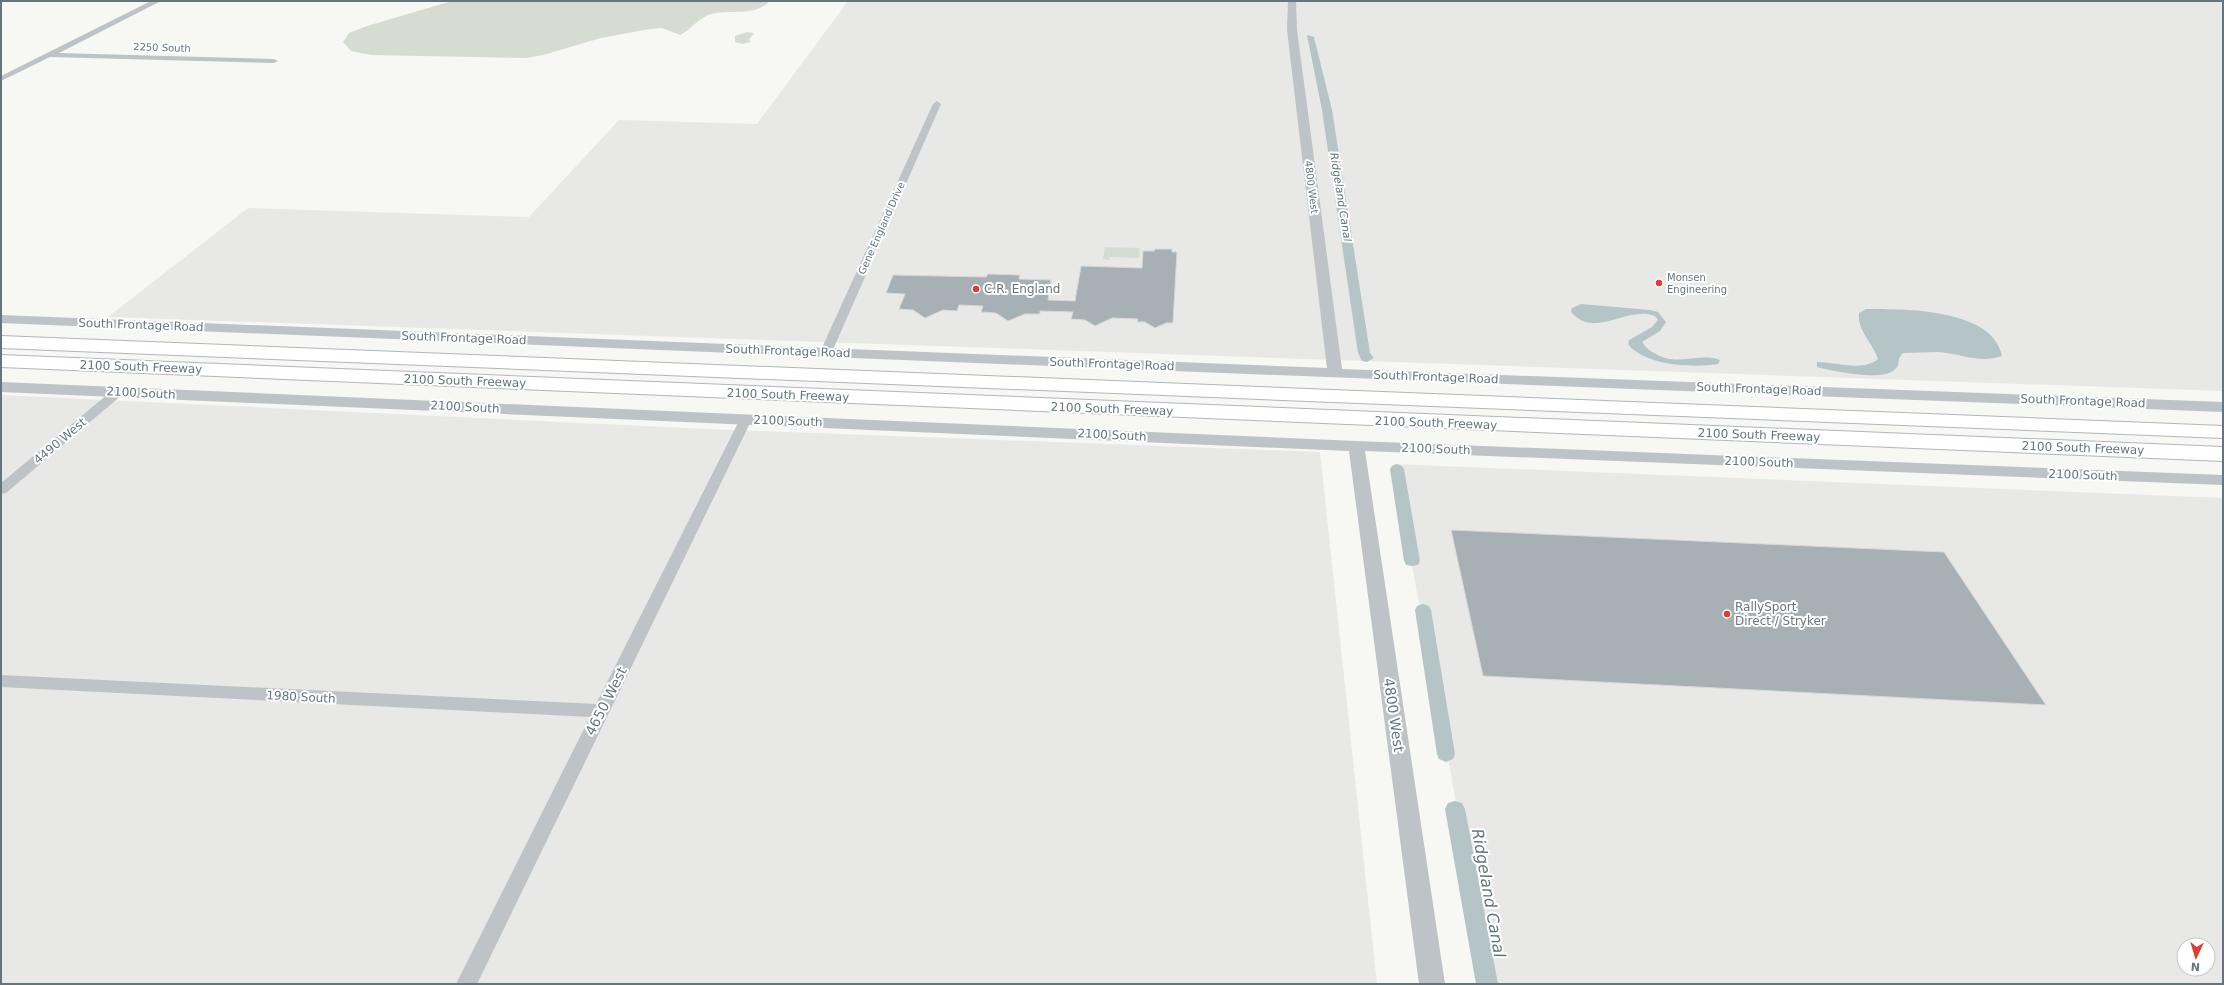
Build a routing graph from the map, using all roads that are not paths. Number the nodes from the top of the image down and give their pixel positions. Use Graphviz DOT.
graph roads {
  1 [pos="158,1"];
  2 [pos="1292,1"];
  3 [pos="49,55"];
  4 [pos="274,61"];
  5 [pos="1,79"];
  6 [pos="937,104"];
  7 [pos="1,319"];
  8 [pos="1,342"];
  9 [pos="826,352"];
  10 [pos="1,361"];
  11 [pos="1335,373"];
  12 [pos="1,386"];
  13 [pos="118,392"];
  14 [pos="2223,407"];
  15 [pos="746,419"];
  16 [pos="2223,432"];
  17 [pos="1356,446"];
  18 [pos="2223,454"];
  19 [pos="2223,480"];
  20 [pos="1,490"];
  21 [pos="1,681"];
  22 [pos="601,711"];
  23 [pos="466,984"];
  24 [pos="1432,984"];
  1 -- 3 [label="street"];
  2 -- 11 [label="street, 4800 West"];
  3 -- 4 [label="street, 2250 South"];
  3 -- 5 [label="street"];
  6 -- 9 [label="street, Gene England Drive"];
  7 -- 9 [label="street, South Frontage Road"];
  8 -- 16 [label="highway, 2100 South Freeway"];
  9 -- 11 [label="street, South Frontage Road"];
  10 -- 18 [label="highway, 2100 South Freeway"];
  11 -- 14 [label="street, South Frontage Road"];
  12 -- 13 [label="street, 2100 South"];
  13 -- 15 [label="street, 2100 South"];
  13 -- 20 [label="street, 4490 West"];
  15 -- 17 [label="street, 2100 South"];
  15 -- 22 [label="street, 4650 West"];
  17 -- 19 [label="street, 2100 South"];
  17 -- 24 [label="street, 4800 West"];
  21 -- 22 [label="street, 1980 South"];
  22 -- 23 [label="street, 4650 West"];
}
